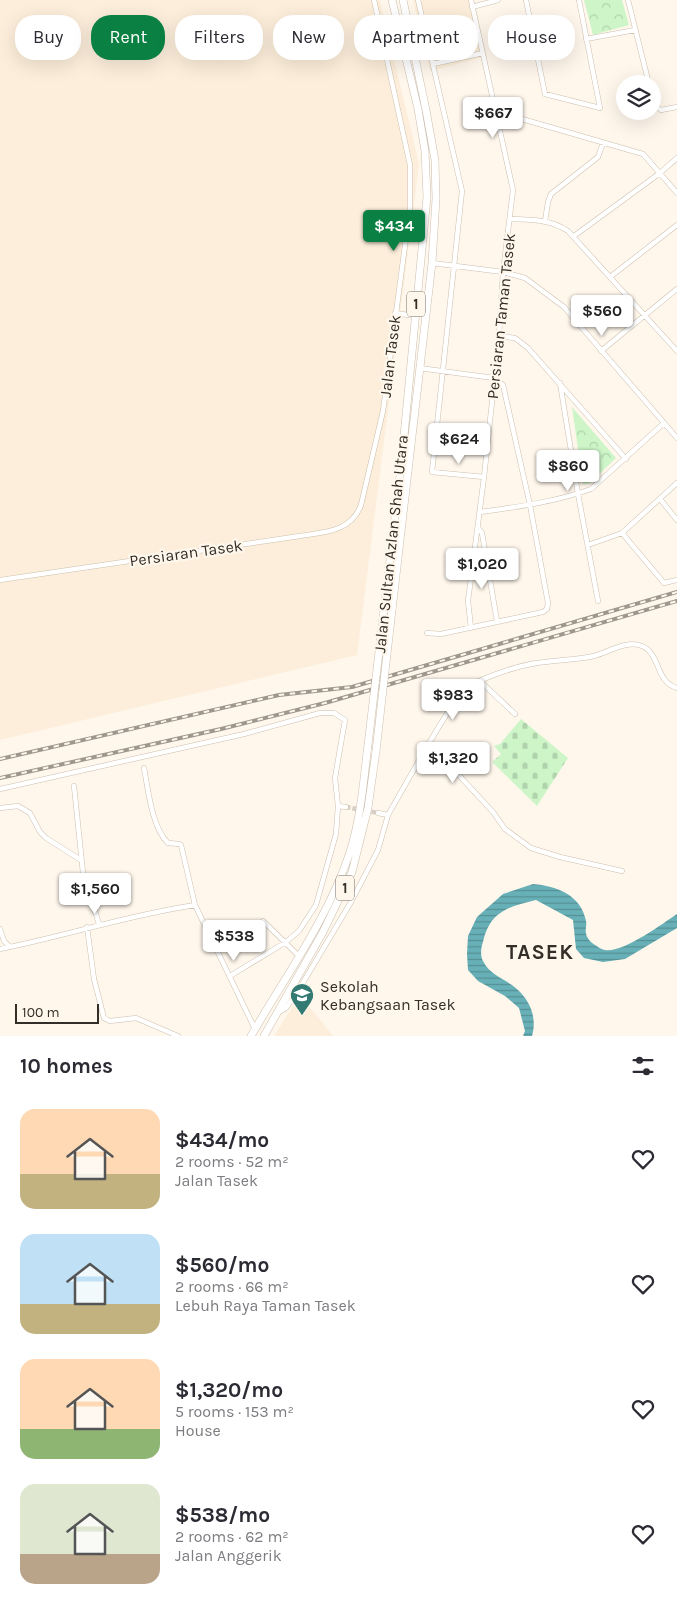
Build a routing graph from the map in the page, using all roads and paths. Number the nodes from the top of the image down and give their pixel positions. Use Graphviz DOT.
graph roads {
  1 [pos="374,0"];
  2 [pos="392,0"];
  3 [pos="403,0"];
  4 [pos="418,0"];
  5 [pos="471,0"];
  6 [pos="498,0"];
  7 [pos="526,0"];
  8 [pos="579,0"];
  9 [pos="628,0"];
  10 [pos="472,7"];
  11 [pos="636,30"];
  12 [pos="586,39"];
  13 [pos="483,53"];
  14 [pos="433,64"];
  15 [pos="647,75"];
  16 [pos="677,107"];
  17 [pos="661,110"];
  18 [pos="498,118"];
  19 [pos="603,143"];
  20 [pos="677,158"];
  21 [pos="660,173"];
  22 [pos="677,194"];
  23 [pos="510,219"];
  24 [pos="546,221"];
  25 [pos="677,225"];
  26 [pos="574,236"];
  27 [pos="432,263"];
  28 [pos="455,266"];
  29 [pos="503,272"];
  30 [pos="610,277"];
  31 [pos="677,289"];
  32 [pos="395,313"];
  33 [pos="644,315"];
  34 [pos="415,316"];
  35 [pos="498,336"];
  36 [pos="601,351"];
  37 [pos="677,351"];
  38 [pos="419,368"];
  39 [pos="443,370"];
  40 [pos="494,378"];
  41 [pos="560,383"];
  42 [pos="664,423"];
  43 [pos="677,438"];
  44 [pos="626,459"];
  45 [pos="484,477"];
  46 [pos="677,483"];
  47 [pos="578,494"];
  48 [pos="660,499"];
  49 [pos="361,505"];
  50 [pos="530,505"];
  51 [pos="480,512"];
  52 [pos="677,520"];
  53 [pos="478,528"];
  54 [pos="622,533"];
  55 [pos="588,545"];
  56 [pos="475,552"];
  57 [pos="485,555"];
  58 [pos="0,580"];
  59 [pos="677,580"];
  60 [pos="598,601"];
  61 [pos="497,621"];
  62 [pos="471,628"];
  63 [pos="427,633"];
  64 [pos="480,680"];
  65 [pos="677,688"];
  66 [pos="515,714"];
  67 [pos="429,743"];
  68 [pos="144,768"];
  69 [pos="74,786"];
  70 [pos="0,789"];
  71 [pos="338,806"];
  72 [pos="346,807"];
  73 [pos="0,808"];
  74 [pos="378,813"];
  75 [pos="388,815"];
  76 [pos="81,860"];
  77 [pos="622,871"];
  78 [pos="195,905"];
  79 [pos="263,921"];
  80 [pos="99,924"];
  81 [pos="87,927"];
  82 [pos="0,929"];
  83 [pos="286,942"];
  84 [pos="10,947"];
  85 [pos="0,949"];
  86 [pos="299,956"];
  87 [pos="301,971"];
  88 [pos="230,976"];
  89 [pos="302,984"];
  90 [pos="278,1012"];
  91 [pos="255,1029"];
  92 [pos="178,1036"];
  93 [pos="251,1036"];
  94 [pos="264,1036"];
  1 -- 32 [label="street, Jalan Tasek"];
  2 -- 34 [label="main road, Jalan Sultan Azlan Shah Utara / 1"];
  3 -- 27 [label="main road, Jalan Sultan Azlan Shah Utara / 1"];
  4 -- 14 [label="street"];
  5 -- 10 [label="street, Persiaran Taman Tasek"];
  6 -- 10 [label="street"];
  7 -- 12 [label="street"];
  8 -- 12 [label="street"];
  9 -- 11 [label="street"];
  10 -- 13 [label="street, Persiaran Taman Tasek"];
  11 -- 12 [label="street"];
  11 -- 15 [label="street"];
  13 -- 14 [label="street"];
  13 -- 18 [label="street, Persiaran Taman Tasek"];
  14 -- 28 [label="street"];
  16 -- 17 [label="street"];
  18 -- 19 [label="street"];
  18 -- 23 [label="street, Persiaran Taman Tasek"];
  19 -- 21 [label="street"];
  19 -- 24 [label="street"];
  20 -- 21 [label="street"];
  21 -- 22 [label="street"];
  21 -- 26 [label="street"];
  23 -- 24 [label="street"];
  23 -- 29 [label="street, Persiaran Taman Tasek"];
  24 -- 26 [label="street"];
  25 -- 30 [label="street"];
  26 -- 30 [label="street"];
  27 -- 28 [label="street"];
  27 -- 38 [label="main road, Jalan Sultan Azlan Shah Utara / 1"];
  28 -- 29 [label="street"];
  28 -- 39 [label="street"];
  29 -- 35 [label="street, Persiaran Taman Tasek"];
  29 -- 36 [label="street"];
  30 -- 33 [label="street"];
  31 -- 33 [label="street"];
  32 -- 34 [label="street"];
  32 -- 49 [label="street, Jalan Tasek"];
  33 -- 36 [label="street"];
  33 -- 37 [label="street"];
  34 -- 86 [label="main road, Jalan Sultan Azlan Shah Utara / 1, bridge"];
  35 -- 40 [label="street, Persiaran Taman Tasek"];
  35 -- 41 [label="street"];
  36 -- 42 [label="street"];
  38 -- 39 [label="street"];
  38 -- 87 [label="main road, Jalan Sultan Azlan Shah Utara / 1, bridge"];
  39 -- 40 [label="street"];
  39 -- 45 [label="street"];
  40 -- 45 [label="street, Persiaran Taman Tasek"];
  40 -- 50 [label="street"];
  41 -- 44 [label="street"];
  41 -- 47 [label="street"];
  42 -- 43 [label="street"];
  42 -- 44 [label="street"];
  44 -- 47 [label="street"];
  45 -- 51 [label="street, Persiaran Taman Tasek"];
  46 -- 48 [label="street"];
  47 -- 50 [label="street"];
  47 -- 55 [label="street"];
  48 -- 52 [label="street"];
  48 -- 54 [label="street"];
  49 -- 58 [label="street, Persiaran Tasek"];
  50 -- 51 [label="street"];
  50 -- 61 [label="street"];
  51 -- 53 [label="street, Persiaran Taman Tasek"];
  53 -- 56 [label="street, Persiaran Taman Tasek"];
  53 -- 57 [label="street"];
  54 -- 55 [label="street"];
  54 -- 59 [label="street"];
  55 -- 60 [label="street"];
  56 -- 57 [label="street"];
  56 -- 62 [label="street, Persiaran Taman Tasek"];
  57 -- 61 [label="street"];
  61 -- 62 [label="street"];
  62 -- 63 [label="street"];
  64 -- 65 [label="street"];
  64 -- 66 [label="street"];
  64 -- 67 [label="street"];
  67 -- 75 [label="street"];
  67 -- 77 [label="street"];
  68 -- 78 [label="street"];
  69 -- 76 [label="street"];
  70 -- 71 [label="street"];
  71 -- 72 [label="street"];
  71 -- 83 [label="street"];
  73 -- 76 [label="street"];
  74 -- 75 [label="street"];
  75 -- 89 [label="street"];
  76 -- 80 [label="street"];
  78 -- 80 [label="street"];
  78 -- 88 [label="street"];
  79 -- 83 [label="street"];
  80 -- 81 [label="street"];
  81 -- 84 [label="street"];
  81 -- 92 [label="street"];
  82 -- 84 [label="street"];
  83 -- 86 [label="street"];
  83 -- 88 [label="street"];
  84 -- 85 [label="street"];
  86 -- 91 [label="main road, Jalan Sultan Azlan Shah Utara / 1"];
  87 -- 89 [label="street"];
  87 -- 90 [label="main road, Jalan Sultan Azlan Shah Utara / 1"];
  88 -- 91 [label="street"];
  89 -- 90 [label="street"];
  90 -- 94 [label="main road, Jalan Sultan Azlan Shah Utara / 1"];
  91 -- 93 [label="main road, Jalan Sultan Azlan Shah Utara / 1"];
}
